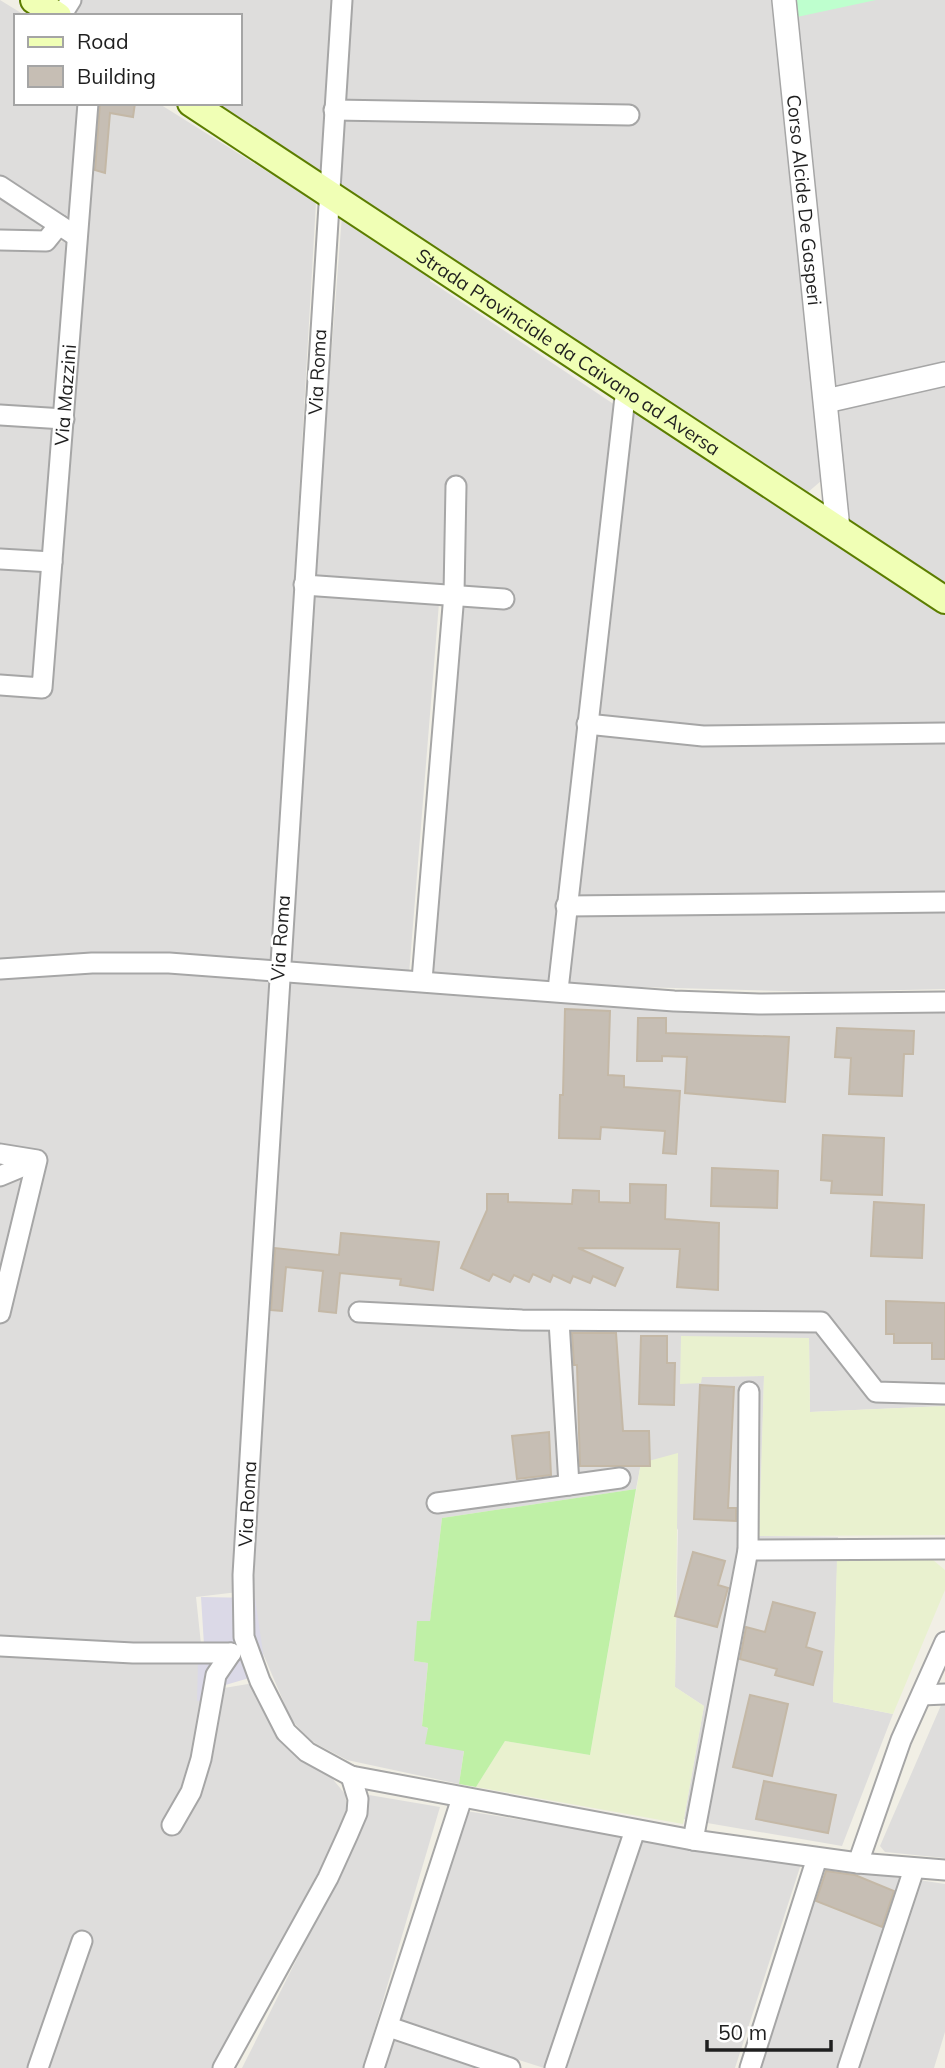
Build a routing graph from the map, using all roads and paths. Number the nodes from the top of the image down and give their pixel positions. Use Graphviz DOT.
graph roads {
  1 [pos="34,0"];
  2 [pos="342,0"];
  3 [pos="784,0"];
  4 [pos="57,14"];
  5 [pos="88,105"];
  6 [pos="194,105"];
  7 [pos="334,110"];
  8 [pos="629,115"];
  9 [pos="0,186"];
  10 [pos="328,193"];
  11 [pos="59,225"];
  12 [pos="76,236"];
  13 [pos="0,240"];
  14 [pos="945,374"];
  15 [pos="626,388"];
  16 [pos="826,401"];
  17 [pos="0,415"];
  18 [pos="64,419"];
  19 [pos="456,486"];
  20 [pos="838,529"];
  21 [pos="0,559"];
  22 [pos="52,562"];
  23 [pos="304,584"];
  24 [pos="454,594"];
  25 [pos="505,599"];
  26 [pos="945,600"];
  27 [pos="0,685"];
  28 [pos="587,724"];
  29 [pos="945,733"];
  30 [pos="945,902"];
  31 [pos="566,906"];
  32 [pos="0,969"];
  33 [pos="278,973"];
  34 [pos="422,980"];
  35 [pos="558,990"];
  36 [pos="945,1002"];
  37 [pos="0,1154"];
  38 [pos="37,1160"];
  39 [pos="0,1176"];
  40 [pos="359,1312"];
  41 [pos="0,1313"];
  42 [pos="559,1321"];
  43 [pos="749,1392"];
  44 [pos="945,1394"];
  45 [pos="620,1478"];
  46 [pos="569,1485"];
  47 [pos="437,1503"];
  48 [pos="945,1549"];
  49 [pos="748,1550"];
  50 [pos="945,1642"];
  51 [pos="0,1646"];
  52 [pos="240,1651"];
  53 [pos="945,1694"];
  54 [pos="922,1695"];
  55 [pos="351,1776"];
  56 [pos="462,1798"];
  57 [pos="172,1825"];
  58 [pos="635,1830"];
  59 [pos="693,1840"];
  60 [pos="817,1858"];
  61 [pos="858,1863"];
  62 [pos="914,1869"];
  63 [pos="945,1870"];
  64 [pos="82,1941"];
  65 [pos="389,2027"];
  66 [pos="38,2068"];
  67 [pos="223,2068"];
  68 [pos="374,2068"];
  69 [pos="510,2068"];
  70 [pos="555,2068"];
  71 [pos="750,2068"];
  72 [pos="848,2068"];
  1 -- 4 [label="main road"];
  2 -- 7 [label="street, Via Roma"];
  3 -- 16 [label="street, Corso Alcide De Gasperi"];
  5 -- 12 [label="street, Via Mazzini"];
  6 -- 10 [label="main road, Strada Provinciale da Caivano ad Aversa"];
  7 -- 8 [label="street"];
  7 -- 10 [label="street, Via Roma"];
  9 -- 11 [label="street"];
  10 -- 15 [label="main road, Strada Provinciale da Caivano ad Aversa"];
  10 -- 23 [label="street, Via Roma"];
  11 -- 12 [label="street"];
  11 -- 13 [label="street"];
  12 -- 18 [label="street, Via Mazzini"];
  14 -- 16 [label="street"];
  15 -- 20 [label="main road, Strada Provinciale da Caivano ad Aversa"];
  15 -- 28 [label="street"];
  16 -- 20 [label="street, Corso Alcide De Gasperi"];
  17 -- 18 [label="street"];
  18 -- 22 [label="street, Via Mazzini"];
  19 -- 24 [label="street"];
  20 -- 26 [label="main road, Strada Provinciale da Caivano ad Aversa"];
  21 -- 22 [label="street"];
  22 -- 27 [label="street, Via Mazzini"];
  23 -- 24 [label="street"];
  23 -- 33 [label="street, Via Roma"];
  24 -- 25 [label="street"];
  24 -- 34 [label="street"];
  28 -- 29 [label="street"];
  28 -- 31 [label="street"];
  30 -- 31 [label="street"];
  31 -- 35 [label="street"];
  32 -- 33 [label="street"];
  33 -- 34 [label="street"];
  33 -- 52 [label="street, Via Roma"];
  34 -- 35 [label="street"];
  35 -- 36 [label="street"];
  37 -- 38 [label="street"];
  38 -- 39 [label="street"];
  38 -- 41 [label="street"];
  40 -- 42 [label="street"];
  42 -- 44 [label="street"];
  42 -- 46 [label="street"];
  43 -- 49 [label="street"];
  45 -- 46 [label="street"];
  46 -- 47 [label="street"];
  48 -- 49 [label="street"];
  49 -- 59 [label="street"];
  50 -- 54 [label="street"];
  51 -- 52 [label="street"];
  52 -- 55 [label="street, Via Roma"];
  52 -- 57 [label="street"];
  53 -- 54 [label="street"];
  54 -- 61 [label="street"];
  55 -- 56 [label="street, Via Roma"];
  55 -- 67 [label="street"];
  56 -- 58 [label="street, Via Roma"];
  56 -- 65 [label="street"];
  58 -- 59 [label="street, Via Roma"];
  58 -- 70 [label="street"];
  59 -- 60 [label="street, Via Roma"];
  60 -- 61 [label="street, Via Roma"];
  60 -- 71 [label="street"];
  61 -- 62 [label="street, Via Roma"];
  62 -- 63 [label="street, Via Roma"];
  62 -- 72 [label="street"];
  64 -- 66 [label="street"];
  65 -- 68 [label="street"];
  65 -- 69 [label="street"];
}
